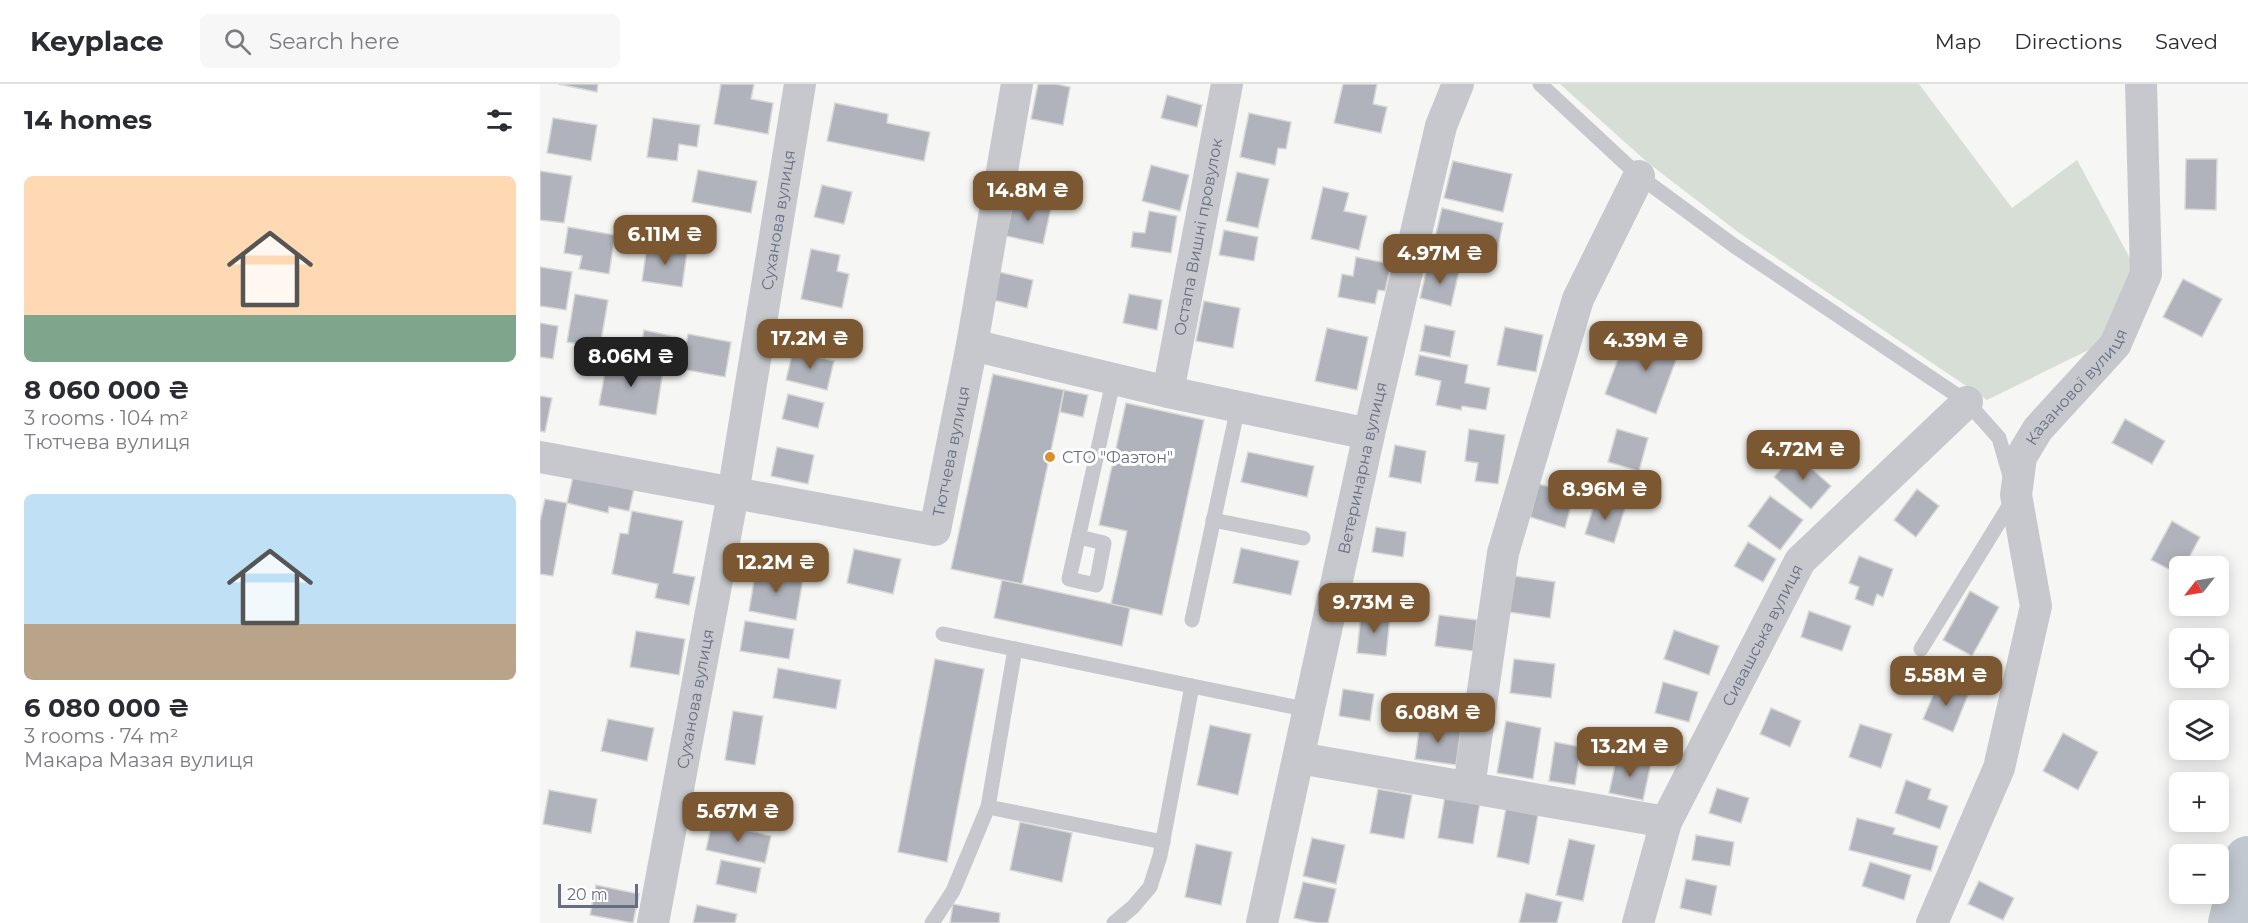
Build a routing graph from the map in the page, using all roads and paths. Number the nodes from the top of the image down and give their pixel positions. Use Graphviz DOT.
graph roads {
  1 [pos="800,84"];
  2 [pos="1017,84"];
  3 [pos="1227,84"];
  4 [pos="1458,84"];
  5 [pos="1540,84"];
  6 [pos="2141,84"];
  7 [pos="1639,176"];
  8 [pos="972,345"];
  9 [pos="1114,379"];
  10 [pos="1168,392"];
  11 [pos="1966,402"];
  12 [pos="1238,407"];
  13 [pos="1368,434"];
  14 [pos="540,457"];
  15 [pos="733,494"];
  16 [pos="2016,495"];
  17 [pos="1214,520"];
  18 [pos="1078,537"];
  19 [pos="1303,538"];
  20 [pos="1192,620"];
  21 [pos="943,634"];
  22 [pos="1921,649"];
  23 [pos="1015,650"];
  24 [pos="1192,686"];
  25 [pos="1309,710"];
  26 [pos="1299,758"];
  27 [pos="1470,787"];
  28 [pos="987,807"];
  29 [pos="1666,822"];
  30 [pos="1162,842"];
  31 [pos="653,923"];
  32 [pos="932,923"];
  33 [pos="1114,923"];
  34 [pos="1263,923"];
  35 [pos="1638,923"];
  36 [pos="1932,923"];
  1 -- 15 [label="street, Суханова вулиця"];
  2 -- 8 [label="street, Тютчева вулиця"];
  3 -- 10 [label="street, Остапа Вишні провулок"];
  4 -- 13 [label="street, Ветеринарна вулиця"];
  5 -- 7 [label="lane"];
  6 -- 16 [label="street, Казанової вулиця"];
  7 -- 11 [label="lane"];
  7 -- 27 [label="street"];
  8 -- 9 [label="street"];
  8 -- 15 [label="street, Тютчева вулиця"];
  9 -- 10 [label="street"];
  9 -- 18 [label="lane"];
  10 -- 12 [label="street"];
  11 -- 16 [label="lane"];
  11 -- 29 [label="street, Сивашська вулиця"];
  12 -- 13 [label="street"];
  12 -- 17 [label="lane"];
  13 -- 25 [label="street, Ветеринарна вулиця"];
  14 -- 15 [label="street, Тютчева вулиця"];
  15 -- 31 [label="street, Суханова вулиця"];
  16 -- 22 [label="lane"];
  16 -- 36 [label="street, Казанової вулиця"];
  17 -- 19 [label="lane"];
  17 -- 20 [label="lane"];
  21 -- 23 [label="lane"];
  23 -- 24 [label="lane"];
  23 -- 28 [label="lane"];
  24 -- 25 [label="lane"];
  24 -- 30 [label="lane"];
  25 -- 26 [label="street, Ветеринарна вулиця"];
  26 -- 27 [label="street"];
  26 -- 34 [label="street, Ветеринарна вулиця"];
  27 -- 29 [label="street"];
  28 -- 30 [label="lane"];
  28 -- 32 [label="lane"];
  29 -- 35 [label="street, Сивашська вулиця"];
  30 -- 33 [label="lane"];
}
